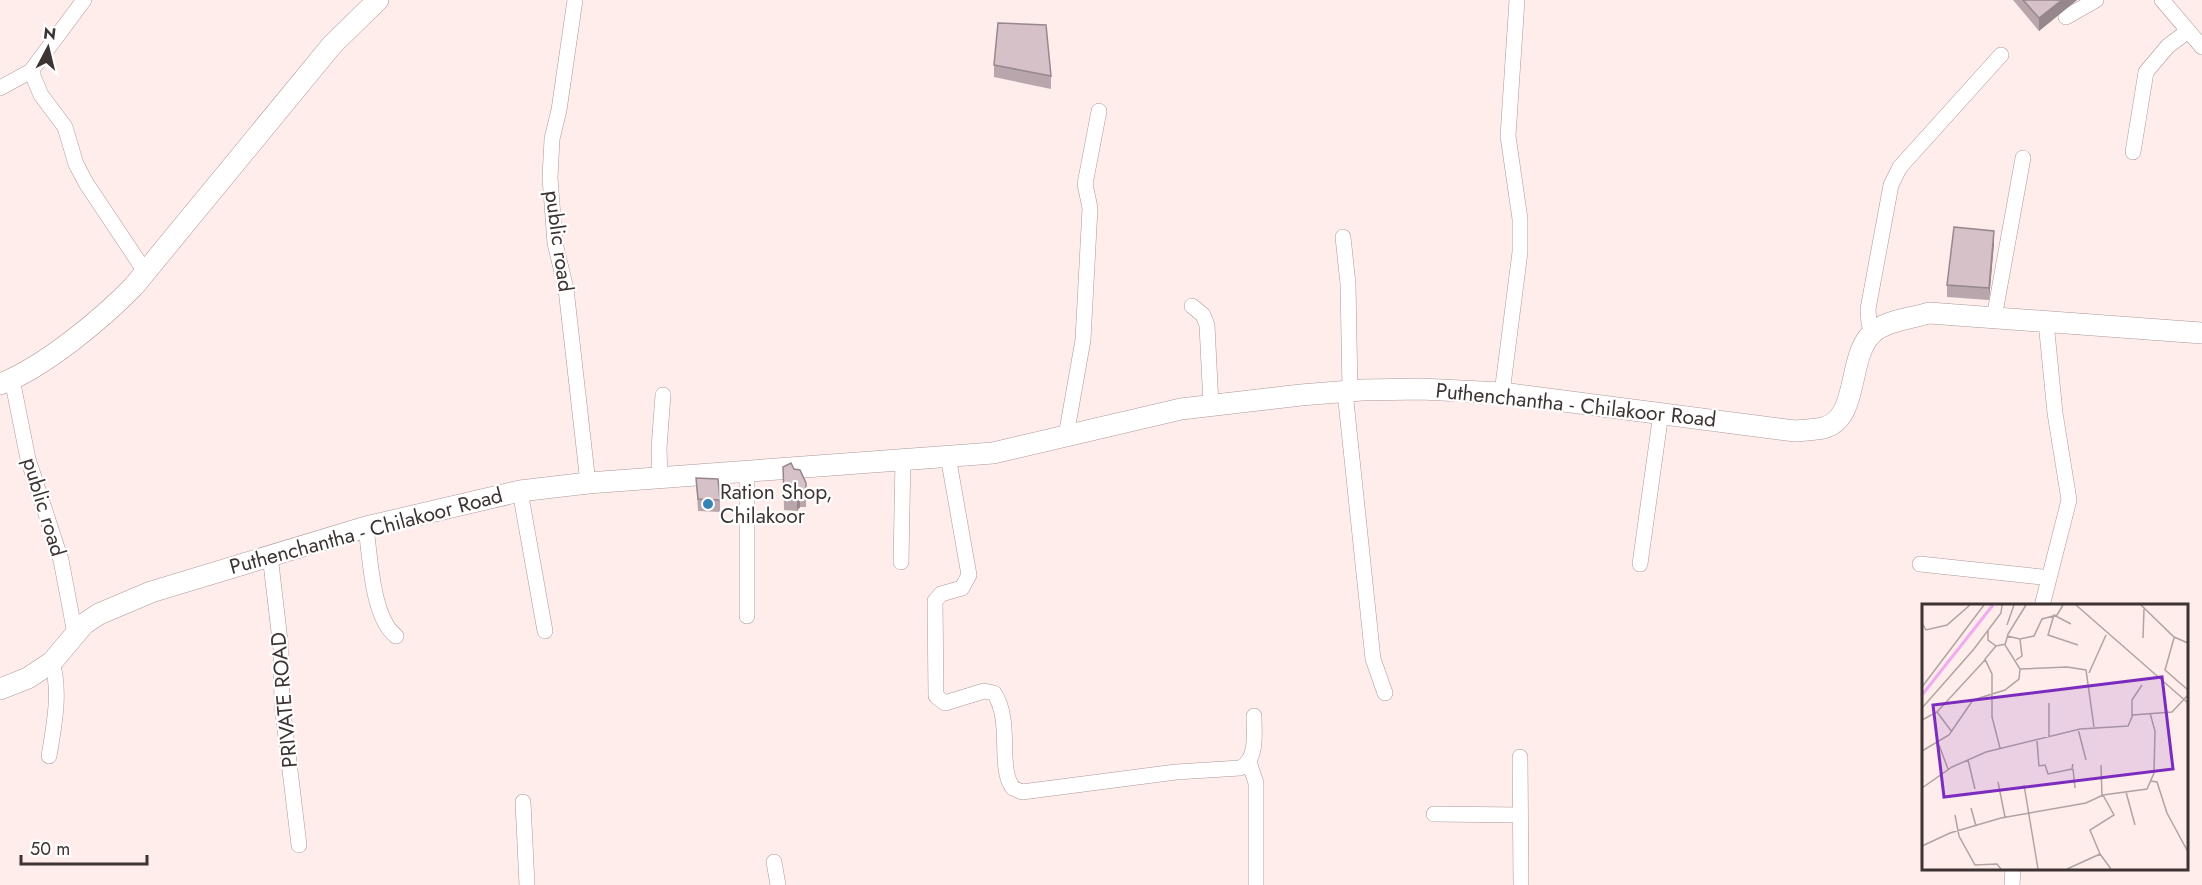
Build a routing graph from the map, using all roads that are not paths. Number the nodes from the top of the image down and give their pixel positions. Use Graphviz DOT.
graph roads {
  1 [pos="84,0"];
  2 [pos="378,0"];
  3 [pos="575,0"];
  4 [pos="1517,0"];
  5 [pos="2096,0"];
  6 [pos="2162,0"];
  7 [pos="2066,17"];
  8 [pos="2188,31"];
  9 [pos="2202,47"];
  10 [pos="2001,56"];
  11 [pos="31,70"];
  12 [pos="0,88"];
  13 [pos="1099,111"];
  14 [pos="2133,152"];
  15 [pos="2023,158"];
  16 [pos="1343,237"];
  17 [pos="146,273"];
  18 [pos="1192,306"];
  19 [pos="1994,318"];
  20 [pos="2046,322"];
  21 [pos="1873,332"];
  22 [pos="2202,333"];
  23 [pos="6,382"];
  24 [pos="1348,391"];
  25 [pos="1502,393"];
  26 [pos="663,395"];
  27 [pos="1211,405"];
  28 [pos="1661,413"];
  29 [pos="1066,436"];
  30 [pos="948,456"];
  31 [pos="903,458"];
  32 [pos="747,471"];
  33 [pos="660,478"];
  34 [pos="588,483"];
  35 [pos="520,492"];
  36 [pos="366,527"];
  37 [pos="270,555"];
  38 [pos="901,562"];
  39 [pos="1640,564"];
  40 [pos="1920,564"];
  41 [pos="2042,577"];
  42 [pos="2043,604"];
  43 [pos="747,616"];
  44 [pos="545,631"];
  45 [pos="75,634"];
  46 [pos="396,636"];
  47 [pos="52,662"];
  48 [pos="0,689"];
  49 [pos="1385,693"];
  50 [pos="1254,716"];
  51 [pos="49,756"];
  52 [pos="1520,757"];
  53 [pos="1249,762"];
  54 [pos="523,802"];
  55 [pos="1434,814"];
  56 [pos="1520,814"];
  57 [pos="299,845"];
  58 [pos="774,862"];
  59 [pos="2013,870"];
  60 [pos="527,885"];
  61 [pos="778,885"];
  62 [pos="1256,885"];
  63 [pos="1521,885"];
  64 [pos="2012,885"];
  1 -- 11 [label="street"];
  2 -- 17 [label="main road"];
  3 -- 34 [label="street, public road"];
  4 -- 25 [label="street"];
  5 -- 7 [label="street"];
  6 -- 8 [label="street"];
  8 -- 9 [label="street"];
  8 -- 14 [label="street"];
  10 -- 21 [label="street"];
  11 -- 12 [label="street"];
  11 -- 17 [label="street"];
  13 -- 29 [label="street"];
  15 -- 19 [label="street"];
  16 -- 24 [label="street"];
  17 -- 23 [label="main road"];
  18 -- 27 [label="street"];
  19 -- 20 [label="main road"];
  19 -- 21 [label="main road"];
  20 -- 22 [label="main road"];
  20 -- 42 [label="street"];
  21 -- 28 [label="main road, Puthenchantha - Chilakoor Road"];
  23 -- 45 [label="street, public road"];
  24 -- 25 [label="main road, Puthenchantha - Chilakoor Road"];
  24 -- 27 [label="main road, Puthenchantha - Chilakoor Road"];
  24 -- 49 [label="street"];
  25 -- 28 [label="main road, Puthenchantha - Chilakoor Road"];
  26 -- 33 [label="street"];
  27 -- 29 [label="main road, Puthenchantha - Chilakoor Road"];
  28 -- 39 [label="street"];
  29 -- 30 [label="main road, Puthenchantha - Chilakoor Road"];
  30 -- 31 [label="main road, Puthenchantha - Chilakoor Road"];
  30 -- 53 [label="street"];
  31 -- 32 [label="main road, Puthenchantha - Chilakoor Road"];
  31 -- 38 [label="street"];
  32 -- 33 [label="main road, Puthenchantha - Chilakoor Road"];
  32 -- 43 [label="street"];
  33 -- 34 [label="main road, Puthenchantha - Chilakoor Road"];
  34 -- 35 [label="main road, Puthenchantha - Chilakoor Road"];
  35 -- 36 [label="main road, Puthenchantha - Chilakoor Road"];
  35 -- 44 [label="street"];
  36 -- 37 [label="main road, Puthenchantha - Chilakoor Road"];
  36 -- 46 [label="street"];
  37 -- 45 [label="main road, Puthenchantha - Chilakoor Road"];
  37 -- 57 [label="street, PRIVATE ROAD"];
  40 -- 41 [label="street"];
  45 -- 47 [label="main road, Puthenchantha - Chilakoor Road"];
  47 -- 48 [label="main road, Puthenchantha - Chilakoor Road"];
  47 -- 51 [label="street"];
  50 -- 53 [label="street"];
  52 -- 56 [label="street"];
  53 -- 62 [label="street"];
  54 -- 60 [label="street"];
  55 -- 56 [label="street"];
  56 -- 63 [label="street"];
  58 -- 61 [label="street"];
  59 -- 64 [label="street"];
}
